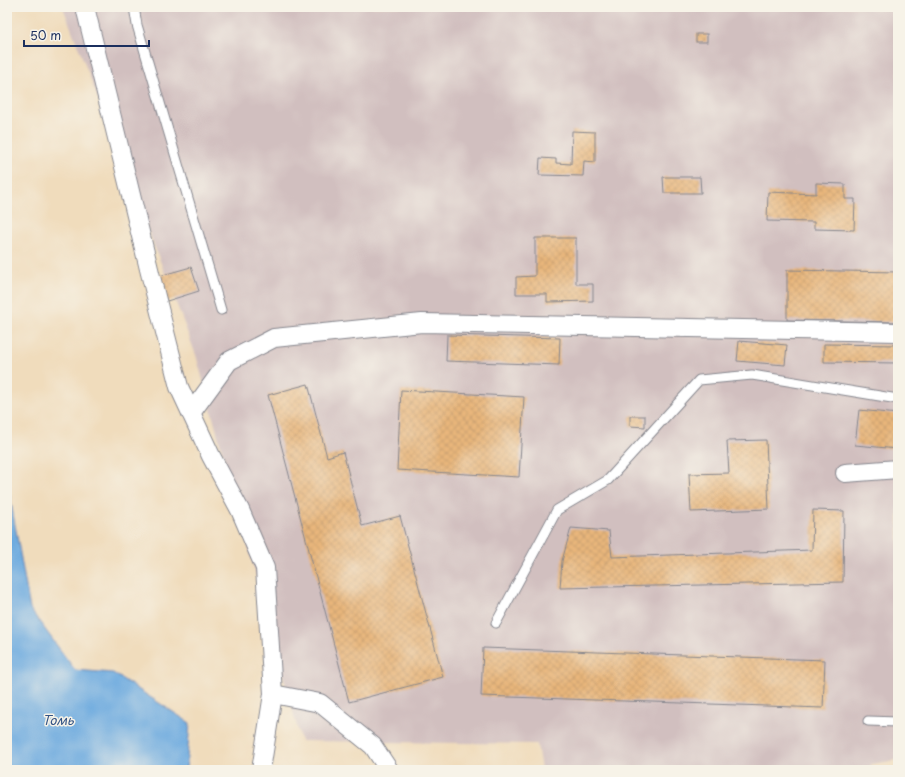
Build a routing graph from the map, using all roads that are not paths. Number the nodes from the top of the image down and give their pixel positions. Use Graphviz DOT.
graph roads {
  1 [pos="85,7"];
  2 [pos="134,7"];
  3 [pos="221,310"];
  4 [pos="898,332"];
  5 [pos="898,399"];
  6 [pos="191,413"];
  7 [pos="898,469"];
  8 [pos="845,473"];
  9 [pos="496,623"];
  10 [pos="273,694"];
  11 [pos="868,721"];
  12 [pos="898,722"];
  13 [pos="261,770"];
  14 [pos="389,770"];
  1 -- 6 [label="street"];
  2 -- 3 [label="lane"];
  4 -- 6 [label="street"];
  5 -- 9 [label="lane"];
  6 -- 10 [label="street"];
  7 -- 8 [label="street"];
  10 -- 13 [label="street"];
  10 -- 14 [label="street"];
  11 -- 12 [label="lane"];
}
